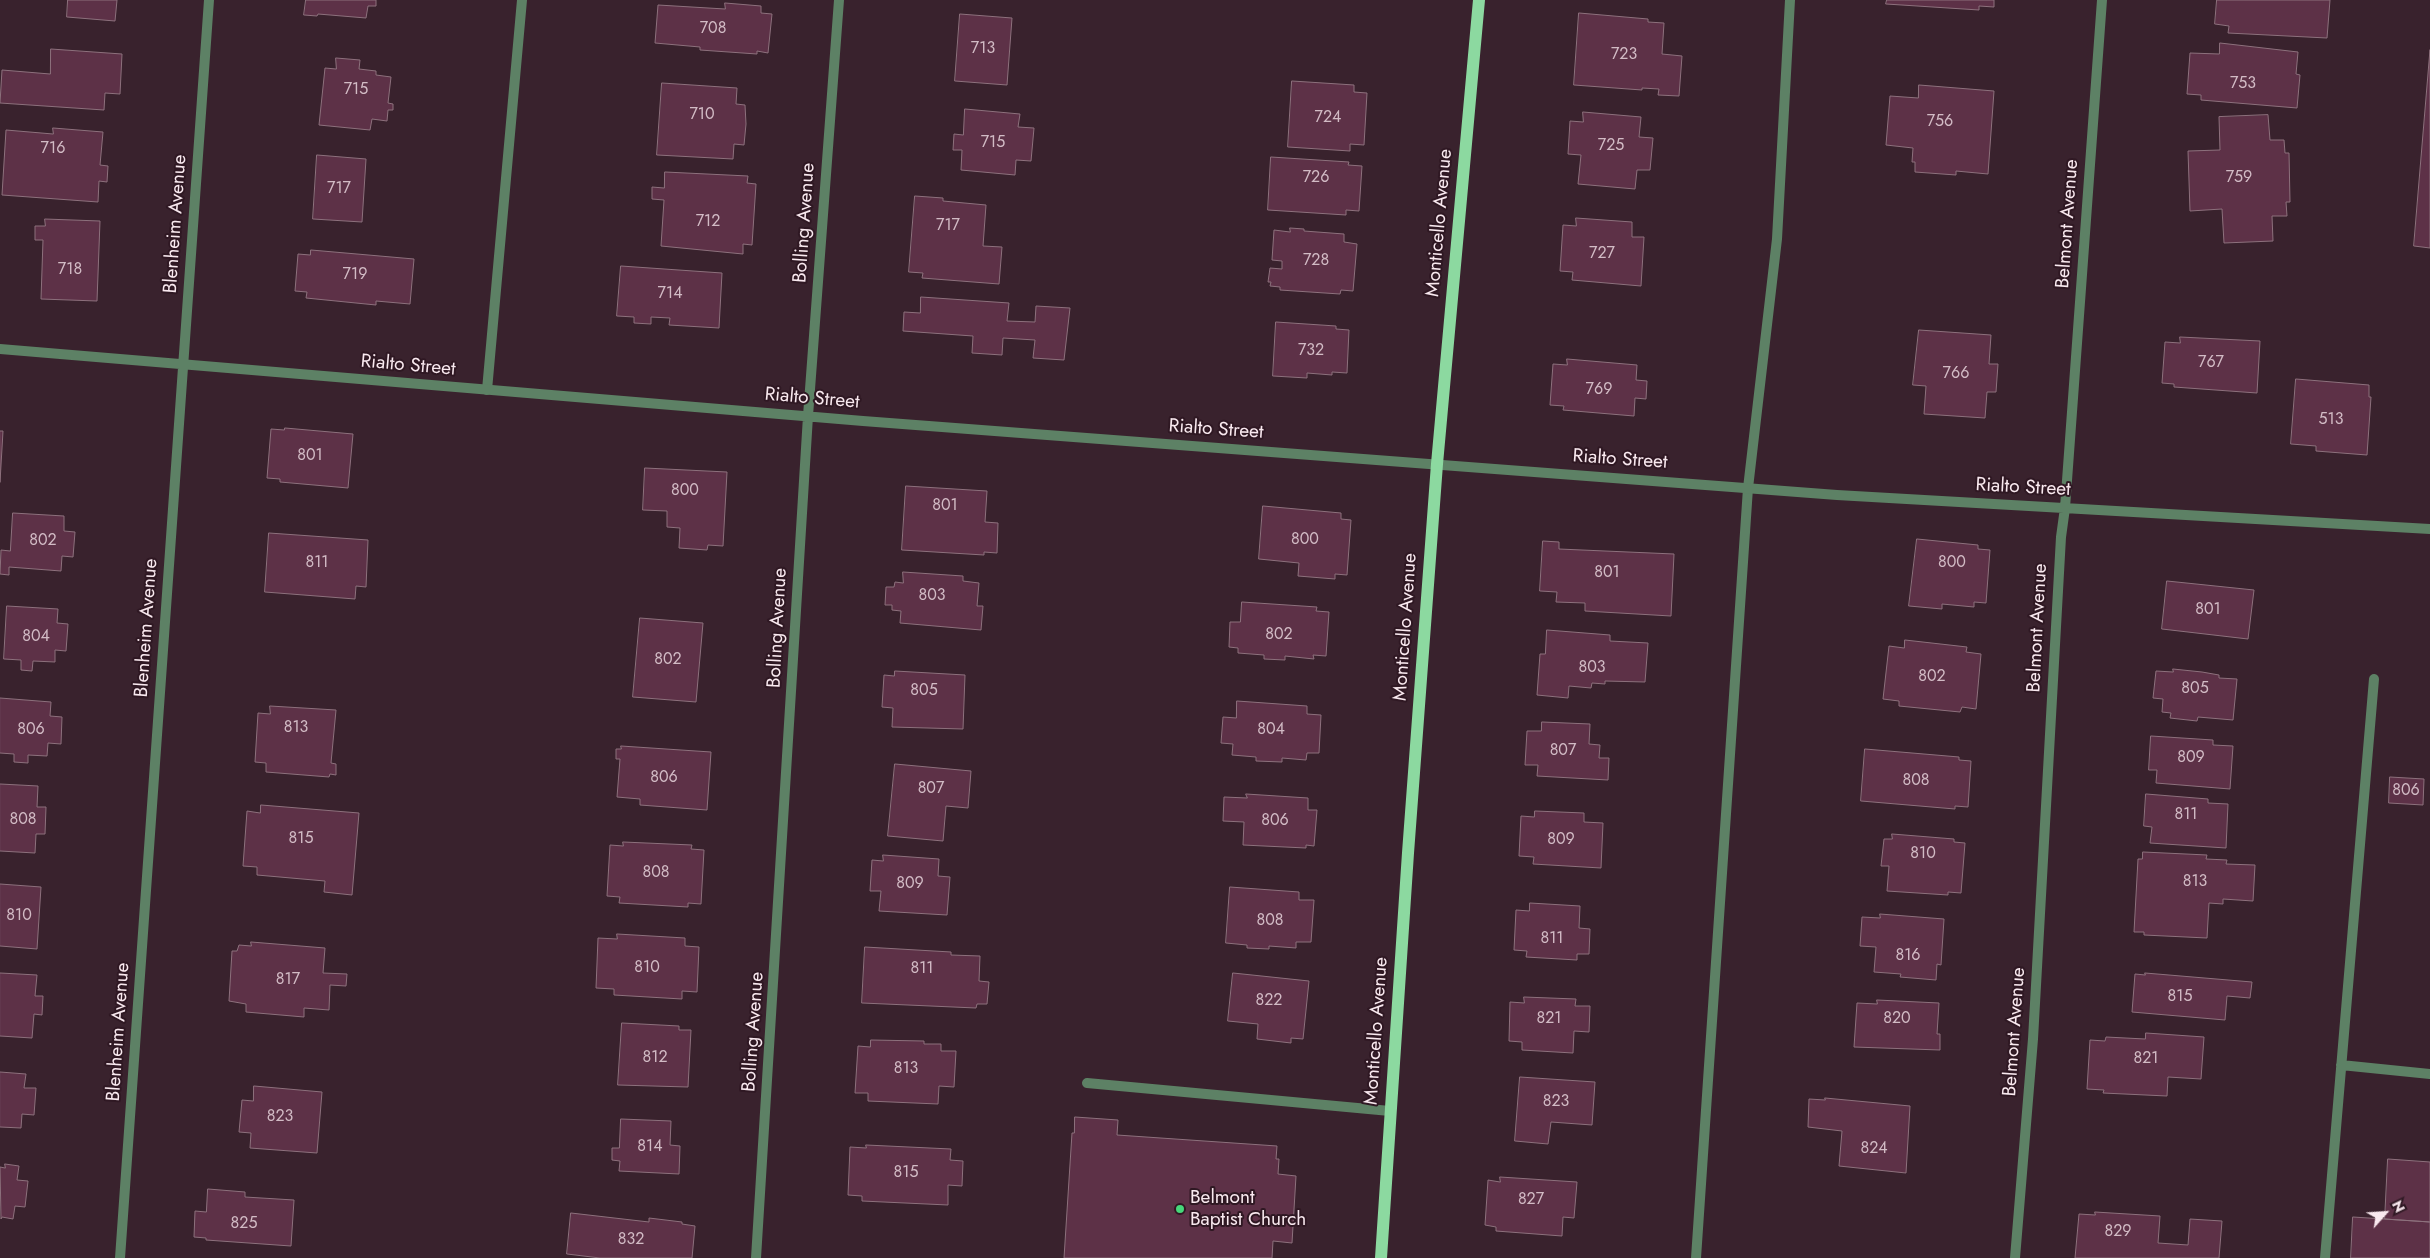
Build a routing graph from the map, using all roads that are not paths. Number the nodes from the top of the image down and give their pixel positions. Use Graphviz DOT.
graph roads {
  1 [pos="210,0"];
  2 [pos="522,0"];
  3 [pos="839,0"];
  4 [pos="1479,0"];
  5 [pos="1790,0"];
  6 [pos="2102,0"];
  7 [pos="0,349"];
  8 [pos="184,364"];
  9 [pos="488,390"];
  10 [pos="808,416"];
  11 [pos="1437,464"];
  12 [pos="1748,488"];
  13 [pos="2065,508"];
  14 [pos="2430,529"];
  15 [pos="2374,679"];
  16 [pos="2341,1065"];
  17 [pos="2430,1074"];
  18 [pos="1087,1083"];
  19 [pos="1390,1111"];
  20 [pos="120,1258"];
  21 [pos="756,1258"];
  22 [pos="1380,1258"];
  23 [pos="1696,1258"];
  24 [pos="2015,1258"];
  25 [pos="2326,1258"];
  1 -- 8 [label="street, Blenheim Avenue"];
  2 -- 9 [label="street"];
  3 -- 10 [label="street, Bolling Avenue"];
  4 -- 11 [label="main road, Monticello Avenue"];
  5 -- 12 [label="street"];
  6 -- 13 [label="street, Belmont Avenue"];
  7 -- 8 [label="street, Rialto Street"];
  8 -- 9 [label="street, Rialto Street"];
  8 -- 20 [label="street, Blenheim Avenue"];
  9 -- 10 [label="street, Rialto Street"];
  10 -- 11 [label="street, Rialto Street"];
  10 -- 21 [label="street, Bolling Avenue"];
  11 -- 12 [label="street, Rialto Street"];
  11 -- 19 [label="main road, Monticello Avenue"];
  12 -- 13 [label="street, Rialto Street"];
  12 -- 23 [label="street"];
  13 -- 14 [label="street, Rialto Street"];
  13 -- 24 [label="street, Belmont Avenue"];
  15 -- 16 [label="street"];
  16 -- 17 [label="street"];
  16 -- 25 [label="street"];
  18 -- 19 [label="street"];
  19 -- 22 [label="main road, Monticello Avenue"];
}
